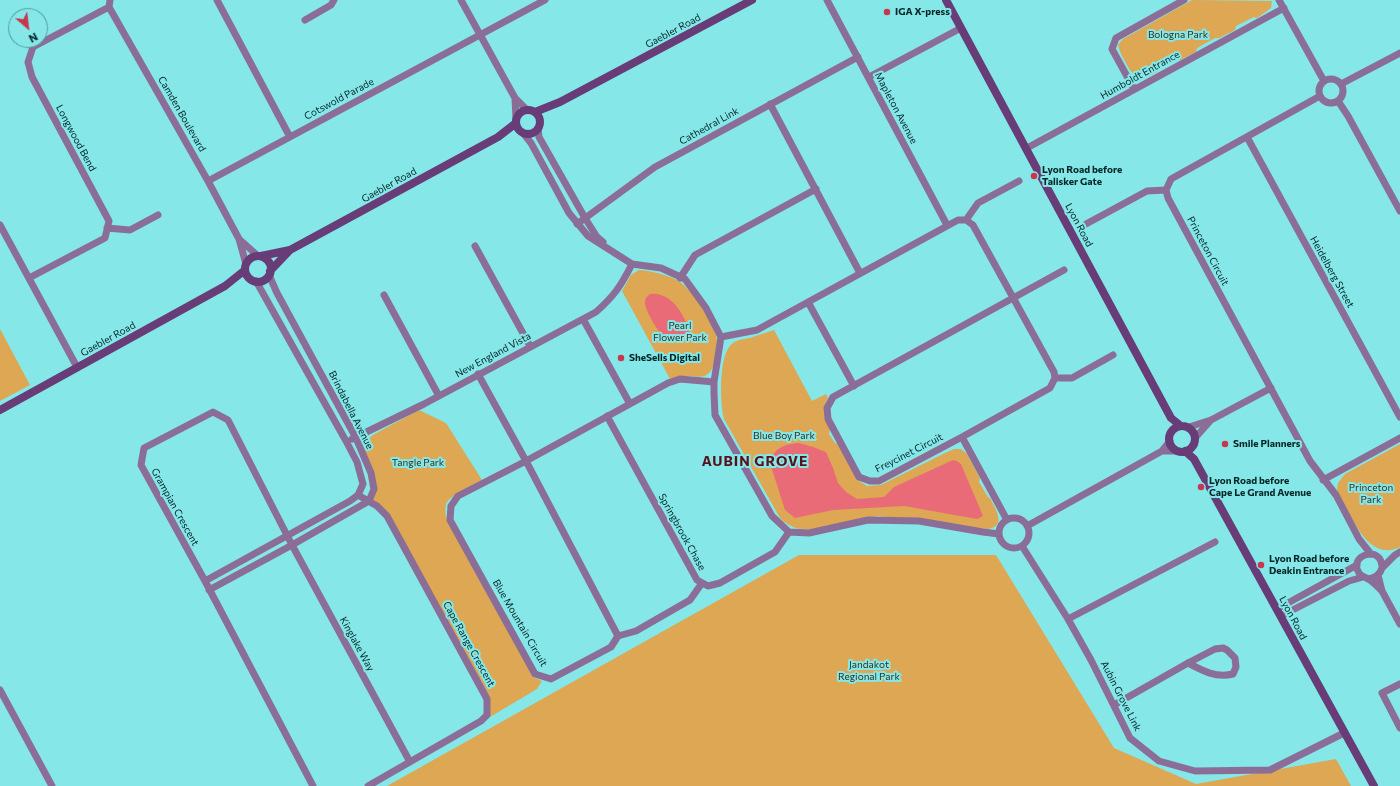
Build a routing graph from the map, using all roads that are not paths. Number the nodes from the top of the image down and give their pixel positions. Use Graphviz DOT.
graph roads {
  1 [pos="217,0"];
  2 [pos="334,0"];
  3 [pos="460,0"];
  4 [pos="545,0"];
  5 [pos="752,0"];
  6 [pos="827,0"];
  7 [pos="946,0"];
  8 [pos="1184,0"];
  9 [pos="1279,0"];
  10 [pos="109,3"];
  11 [pos="1284,8"];
  12 [pos="305,20"];
  13 [pos="961,28"];
  14 [pos="480,35"];
  15 [pos="1400,53"];
  16 [pos="858,57"];
  17 [pos="869,77"];
  18 [pos="1324,81"];
  19 [pos="1341,84"];
  20 [pos="1134,89"];
  21 [pos="1320,96"];
  22 [pos="515,98"];
  23 [pos="1338,101"];
  24 [pos="560,102"];
  25 [pos="770,104"];
  26 [pos="531,111"];
  27 [pos="516,121"];
  28 [pos="539,124"];
  29 [pos="522,132"];
  30 [pos="290,136"];
  31 [pos="498,137"];
  32 [pos="1247,137"];
  33 [pos="1027,148"];
  34 [pos="208,180"];
  35 [pos="1020,181"];
  36 [pos="816,189"];
  37 [pos="1166,190"];
  38 [pos="1400,211"];
  39 [pos="158,215"];
  40 [pos="585,218"];
  41 [pos="966,220"];
  42 [pos="577,224"];
  43 [pos="1086,224"];
  44 [pos="0,225"];
  45 [pos="947,225"];
  46 [pos="107,228"];
  47 [pos="239,239"];
  48 [pos="475,246"];
  49 [pos="290,250"];
  50 [pos="260,256"];
  51 [pos="629,262"];
  52 [pos="246,267"];
  53 [pos="1064,270"];
  54 [pos="270,273"];
  55 [pos="860,273"];
  56 [pos="29,278"];
  57 [pos="680,278"];
  58 [pos="252,280"];
  59 [pos="225,286"];
  60 [pos="384,295"];
  61 [pos="1013,297"];
  62 [pos="808,302"];
  63 [pos="583,319"];
  64 [pos="721,337"];
  65 [pos="530,346"];
  66 [pos="1113,355"];
  67 [pos="77,367"];
  68 [pos="478,374"];
  69 [pos="1055,378"];
  70 [pos="714,382"];
  71 [pos="854,386"];
  72 [pos="1271,388"];
  73 [pos="439,396"];
  74 [pos="630,404"];
  75 [pos="0,410"];
  76 [pos="607,416"];
  77 [pos="1400,417"];
  78 [pos="1171,418"];
  79 [pos="1211,420"];
  80 [pos="1185,427"];
  81 [pos="962,437"];
  82 [pos="1170,437"];
  83 [pos="356,438"];
  84 [pos="1195,438"];
  85 [pos="1400,438"];
  86 [pos="346,441"];
  87 [pos="1185,450"];
  88 [pos="1162,451"];
  89 [pos="526,461"];
  90 [pos="1324,480"];
  91 [pos="358,495"];
  92 [pos="369,501"];
  93 [pos="1007,520"];
  94 [pos="1027,526"];
  95 [pos="789,532"];
  96 [pos="999,534"];
  97 [pos="288,535"];
  98 [pos="1359,539"];
  99 [pos="1215,542"];
  100 [pos="292,545"];
  101 [pos="1022,546"];
  102 [pos="1397,553"];
  103 [pos="1371,554"];
  104 [pos="1378,557"];
  105 [pos="1358,562"];
  106 [pos="1382,568"];
  107 [pos="1378,575"];
  108 [pos="1366,578"];
  109 [pos="205,581"];
  110 [pos="702,583"];
  111 [pos="209,590"];
  112 [pos="1382,591"];
  113 [pos="1279,613"];
  114 [pos="1068,619"];
  115 [pos="1400,624"];
  116 [pos="618,636"];
  117 [pos="1188,663"];
  118 [pos="1400,684"];
  119 [pos="0,690"];
  120 [pos="1114,706"];
  121 [pos="1400,728"];
  122 [pos="1344,733"];
  123 [pos="410,762"];
  124 [pos="52,786"];
  125 [pos="313,786"];
  126 [pos="368,786"];
  127 [pos="1374,786"];
  1 -- 30 [label="street"];
  2 -- 12 [label="street"];
  3 -- 14 [label="street"];
  4 -- 14 [label="street, Cotswold Parade"];
  5 -- 24 [label="street, Gaebler Road"];
  6 -- 16 [label="street, Mapleton Avenue"];
  7 -- 13 [label="street, Lyon Road"];
  8 -- 20 [label="street"];
  9 -- 11 [label="street"];
  10 -- 34 [label="street, Camden Boulevard"];
  10 -- 46 [label="street, Longwood Bend"];
  11 -- 18 [label="street"];
  11 -- 20 [label="street, Humboldt Entrance"];
  13 -- 17 [label="street"];
  13 -- 33 [label="street, Lyon Road"];
  14 -- 22 [label="street"];
  14 -- 30 [label="street, Cotswold Parade"];
  15 -- 19 [label="street"];
  16 -- 17 [label="street, Mapleton Avenue"];
  16 -- 25 [label="street, Cathedral Link"];
  17 -- 45 [label="street, Mapleton Avenue"];
  18 -- 19 [label="street"];
  18 -- 21 [label="street"];
  19 -- 23 [label="street"];
  20 -- 33 [label="street, Humboldt Entrance"];
  21 -- 23 [label="street"];
  21 -- 32 [label="street"];
  22 -- 26 [label="street"];
  22 -- 27 [label="street"];
  23 -- 38 [label="street"];
  24 -- 26 [label="street, Gaebler Road"];
  24 -- 28 [label="street, Gaebler Road"];
  25 -- 36 [label="street"];
  25 -- 40 [label="street, Cathedral Link"];
  26 -- 27 [label="street"];
  26 -- 28 [label="street"];
  27 -- 29 [label="street"];
  27 -- 31 [label="street, Gaebler Road"];
  28 -- 29 [label="street"];
  28 -- 40 [label="street"];
  29 -- 31 [label="street, Gaebler Road"];
  29 -- 42 [label="street"];
  30 -- 34 [label="street, Cotswold Parade"];
  31 -- 49 [label="street, Gaebler Road"];
  32 -- 37 [label="street"];
  32 -- 77 [label="street, Heidelberg Street"];
  33 -- 78 [label="street, Lyon Road"];
  34 -- 47 [label="street, Camden Boulevard"];
  35 -- 41 [label="street"];
  36 -- 55 [label="street"];
  36 -- 57 [label="street"];
  37 -- 43 [label="street"];
  37 -- 72 [label="street, Princeton Circuit"];
  39 -- 46 [label="street"];
  40 -- 42 [label="street, Cathedral Link"];
  40 -- 51 [label="street"];
  41 -- 45 [label="street"];
  41 -- 61 [label="street"];
  42 -- 51 [label="street"];
  44 -- 56 [label="street"];
  45 -- 55 [label="street"];
  46 -- 56 [label="street"];
  47 -- 50 [label="street, Camden Boulevard"];
  47 -- 52 [label="street, Camden Boulevard"];
  48 -- 65 [label="street"];
  49 -- 50 [label="street, Gaebler Road"];
  49 -- 54 [label="street, Gaebler Road"];
  50 -- 52 [label="street"];
  50 -- 54 [label="street"];
  51 -- 57 [label="street"];
  51 -- 63 [label="street, New England Vista"];
  52 -- 58 [label="street"];
  52 -- 59 [label="street, Gaebler Road"];
  53 -- 61 [label="street, Freycinet Circuit"];
  54 -- 58 [label="street"];
  54 -- 83 [label="street, Brindabella Avenue"];
  55 -- 62 [label="street"];
  56 -- 67 [label="street"];
  57 -- 64 [label="street"];
  58 -- 59 [label="street, Gaebler Road"];
  58 -- 86 [label="street, Brindabella Avenue"];
  59 -- 67 [label="street, Gaebler Road"];
  60 -- 73 [label="street"];
  61 -- 69 [label="street"];
  61 -- 71 [label="street, Freycinet Circuit"];
  62 -- 64 [label="street"];
  62 -- 71 [label="street"];
  63 -- 65 [label="street, New England Vista"];
  63 -- 74 [label="street"];
  64 -- 70 [label="street"];
  65 -- 68 [label="street, New England Vista"];
  66 -- 69 [label="street"];
  67 -- 75 [label="street, Gaebler Road"];
  68 -- 73 [label="street, New England Vista"];
  68 -- 89 [label="street"];
  69 -- 81 [label="street, Freycinet Circuit"];
  70 -- 74 [label="street, Blue Mountain Circuit"];
  70 -- 95 [label="street"];
  71 -- 81 [label="street, Freycinet Circuit"];
  72 -- 79 [label="street"];
  72 -- 90 [label="street, Princeton Circuit"];
  73 -- 83 [label="street, New England Vista"];
  74 -- 76 [label="street, Blue Mountain Circuit"];
  76 -- 89 [label="street, Blue Mountain Circuit"];
  76 -- 110 [label="street, Springbrook Chase"];
  78 -- 80 [label="street, Lyon Road"];
  78 -- 82 [label="street"];
  79 -- 80 [label="street"];
  79 -- 84 [label="street"];
  80 -- 82 [label="street"];
  80 -- 84 [label="street"];
  81 -- 93 [label="street"];
  82 -- 87 [label="street"];
  82 -- 88 [label="street"];
  83 -- 86 [label="street, New England Vista"];
  83 -- 92 [label="street, Brindabella Avenue"];
  84 -- 87 [label="street"];
  85 -- 90 [label="street"];
  86 -- 91 [label="street, Brindabella Avenue"];
  87 -- 88 [label="street"];
  87 -- 113 [label="street, Lyon Road"];
  88 -- 94 [label="street"];
  89 -- 116 [label="street"];
  89 -- 116 [label="street, Blue Mountain Circuit"];
  90 -- 98 [label="street, Princeton Circuit"];
  91 -- 92 [label="street, Cape Range Crescent"];
  91 -- 97 [label="street"];
  92 -- 100 [label="street"];
  92 -- 123 [label="street, Cape Range Crescent"];
  93 -- 94 [label="street"];
  93 -- 96 [label="street"];
  94 -- 101 [label="street"];
  95 -- 96 [label="street"];
  95 -- 110 [label="street, Springbrook Chase"];
  96 -- 101 [label="street"];
  97 -- 100 [label="street, Kinglake Way"];
  97 -- 109 [label="street"];
  97 -- 109 [label="street, Grampian Crescent"];
  98 -- 103 [label="street, Princeton Circuit"];
  98 -- 105 [label="street, Princeton Circuit"];
  99 -- 114 [label="street"];
  100 -- 111 [label="street"];
  100 -- 123 [label="street, Kinglake Way"];
  101 -- 114 [label="street, Aubin Grove Link"];
  102 -- 104 [label="street"];
  102 -- 106 [label="street"];
  103 -- 104 [label="street"];
  103 -- 105 [label="street"];
  104 -- 106 [label="street"];
  105 -- 108 [label="street"];
  105 -- 113 [label="street"];
  106 -- 107 [label="street"];
  107 -- 108 [label="street"];
  107 -- 112 [label="street"];
  108 -- 112 [label="street"];
  108 -- 113 [label="street"];
  109 -- 111 [label="street"];
  110 -- 116 [label="street"];
  111 -- 125 [label="street"];
  112 -- 115 [label="street"];
  113 -- 122 [label="street, Lyon Road"];
  114 -- 120 [label="street, Aubin Grove Link"];
  117 -- 117 [label="street"];
  117 -- 120 [label="street"];
  118 -- 121 [label="street"];
  119 -- 124 [label="street"];
  120 -- 122 [label="street, Aubin Grove Link"];
  122 -- 127 [label="street, Lyon Road"];
  123 -- 126 [label="street, Cape Range Crescent"];
}
